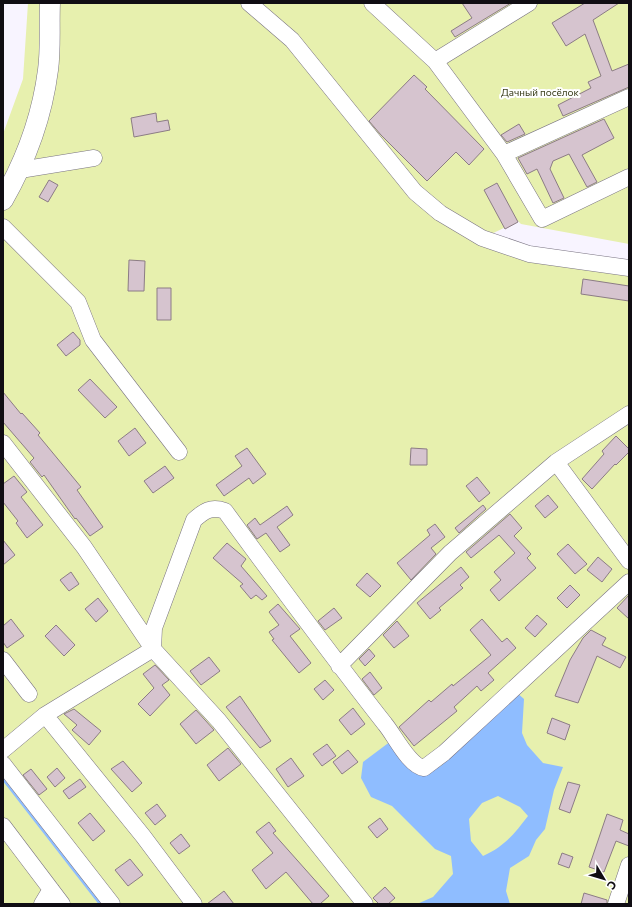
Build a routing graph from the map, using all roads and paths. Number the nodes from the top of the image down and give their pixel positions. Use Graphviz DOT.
graph roads {
  1 [pos="50,3"];
  2 [pos="249,3"];
  3 [pos="372,3"];
  4 [pos="529,3"];
  5 [pos="435,61"];
  6 [pos="629,97"];
  7 [pos="504,154"];
  8 [pos="94,158"];
  9 [pos="20,170"];
  10 [pos="629,177"];
  11 [pos="3,200"];
  12 [pos="3,227"];
  13 [pos="629,268"];
  14 [pos="629,414"];
  15 [pos="3,444"];
  16 [pos="179,452"];
  17 [pos="556,462"];
  18 [pos="629,560"];
  19 [pos="629,582"];
  20 [pos="153,649"];
  21 [pos="3,660"];
  22 [pos="339,666"];
  23 [pos="29,694"];
  24 [pos="45,715"];
  25 [pos="3,750"];
  26 [pos="3,764"];
  27 [pos="3,826"];
  28 [pos="629,865"];
  29 [pos="51,889"];
  30 [pos="42,904"];
  31 [pos="62,904"];
  32 [pos="112,904"];
  33 [pos="194,904"];
  34 [pos="365,904"];
  35 [pos="616,904"];
  1 -- 9 [label="main road"];
  2 -- 13 [label="street"];
  3 -- 5 [label="street"];
  4 -- 5 [label="street"];
  5 -- 7 [label="street"];
  6 -- 7 [label="street"];
  7 -- 10 [label="street"];
  8 -- 9 [label="street"];
  9 -- 11 [label="main road"];
  12 -- 16 [label="street"];
  14 -- 17 [label="street"];
  15 -- 20 [label="street"];
  17 -- 18 [label="street"];
  17 -- 22 [label="street"];
  19 -- 22 [label="street"];
  20 -- 22 [label="street"];
  20 -- 24 [label="street"];
  20 -- 34 [label="street"];
  21 -- 23 [label="street"];
  24 -- 25 [label="street"];
  24 -- 33 [label="street"];
  26 -- 32 [label="street"];
  27 -- 29 [label="street"];
  28 -- 35 [label="street"];
  29 -- 30 [label="street"];
  29 -- 31 [label="street"];
}
